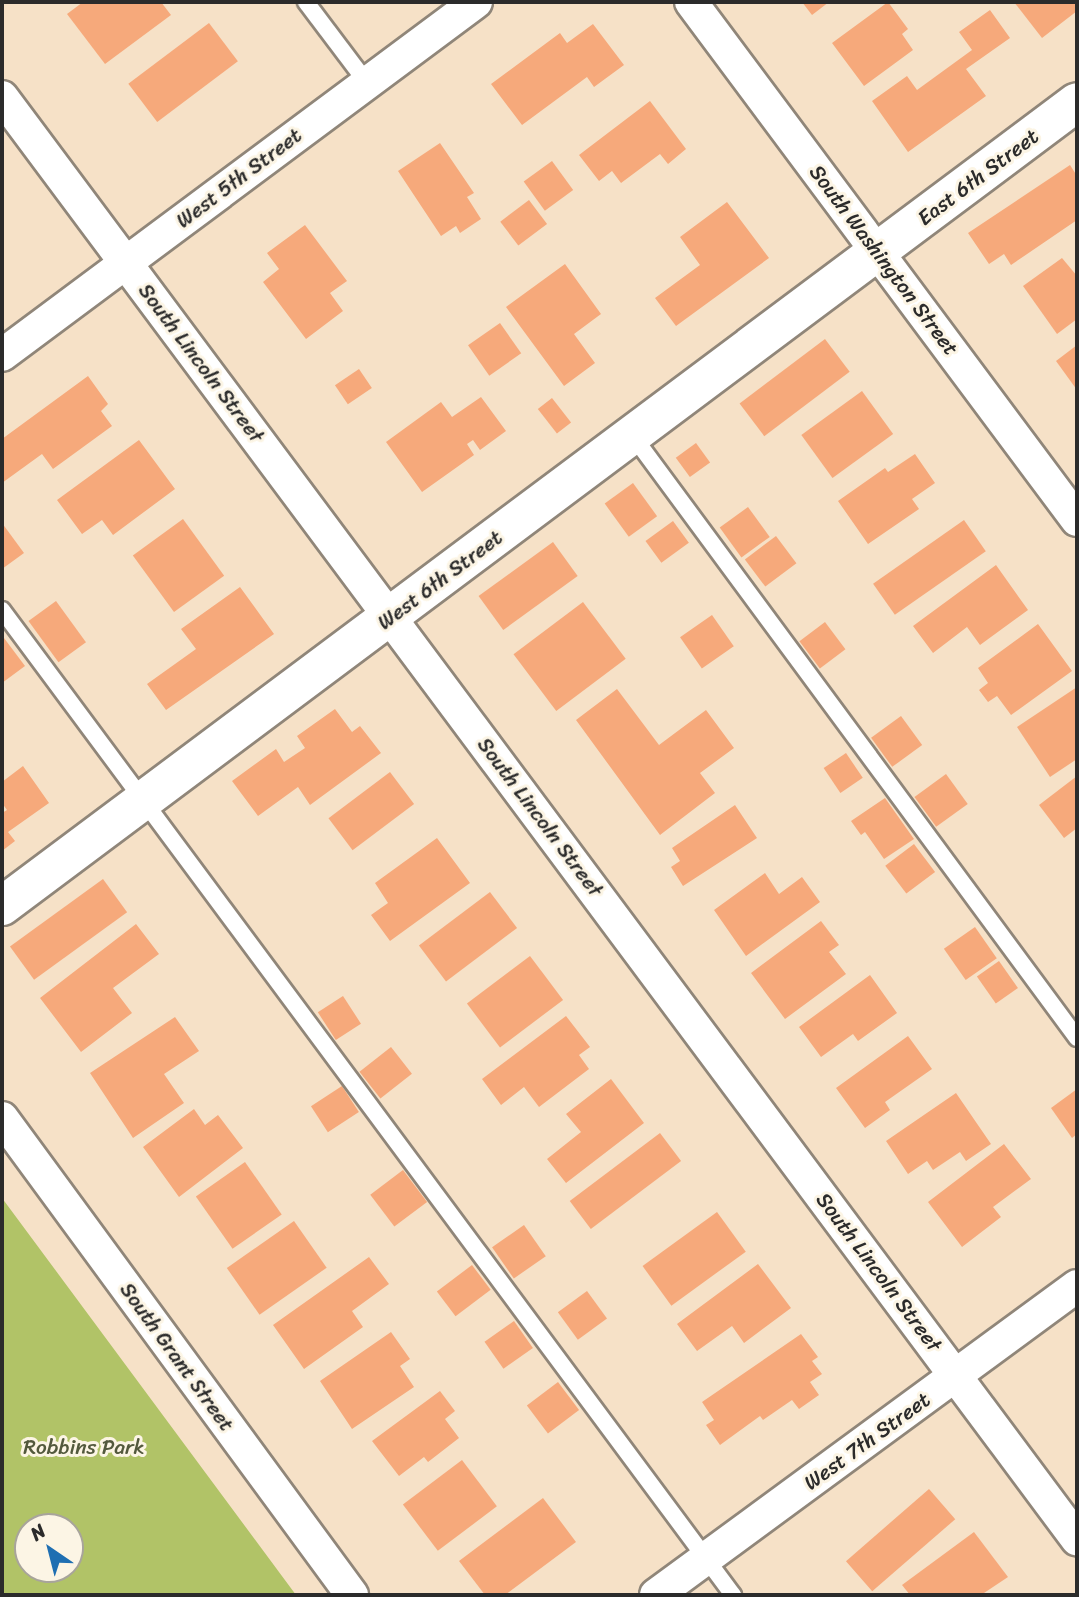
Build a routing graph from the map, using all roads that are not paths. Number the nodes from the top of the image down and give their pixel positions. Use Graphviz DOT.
graph roads {
  1 [pos="306,2"];
  2 [pos="476,2"];
  3 [pos="691,2"];
  4 [pos="367,83"];
  5 [pos="2,97"];
  6 [pos="1077,102"];
  7 [pos="878,253"];
  8 [pos="126,263"];
  9 [pos="2,355"];
  10 [pos="633,436"];
  11 [pos="1077,520"];
  12 [pos="2,610"];
  13 [pos="391,616"];
  14 [pos="144,801"];
  15 [pos="2,906"];
  16 [pos="1077,1038"];
  17 [pos="2,1118"];
  18 [pos="1077,1286"];
  19 [pos="956,1376"];
  20 [pos="1077,1539"];
  21 [pos="706,1559"];
  22 [pos="352,1595"];
  23 [pos="656,1595"];
  24 [pos="733,1595"];
  1 -- 4 [label="lane"];
  2 -- 4 [label="street, West 5th Street"];
  3 -- 7 [label="street, South Washington Street"];
  4 -- 8 [label="street, West 5th Street"];
  5 -- 8 [label="street, South Lincoln Street"];
  6 -- 7 [label="street, East 6th Street"];
  7 -- 10 [label="street, West 6th Street"];
  7 -- 11 [label="street, South Washington Street"];
  8 -- 9 [label="street, West 5th Street"];
  8 -- 13 [label="street, South Lincoln Street"];
  10 -- 13 [label="street, West 6th Street"];
  10 -- 16 [label="lane"];
  12 -- 14 [label="lane"];
  13 -- 14 [label="street, West 6th Street"];
  13 -- 19 [label="street, South Lincoln Street"];
  14 -- 15 [label="street, West 6th Street"];
  14 -- 21 [label="lane"];
  17 -- 22 [label="street, South Grant Street"];
  18 -- 19 [label="street, West 7th Street"];
  19 -- 20 [label="street, South Lincoln Street"];
  19 -- 21 [label="street, West 7th Street"];
  21 -- 23 [label="street, West 7th Street"];
  21 -- 24 [label="lane"];
}
